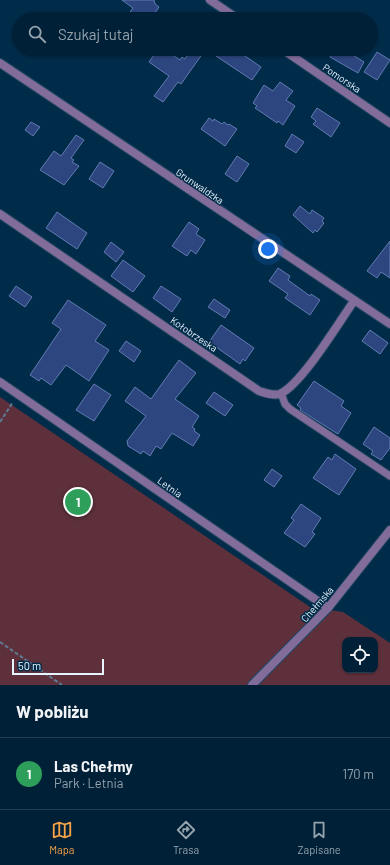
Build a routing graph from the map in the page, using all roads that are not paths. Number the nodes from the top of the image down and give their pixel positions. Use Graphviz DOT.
graph roads {
  1 [pos="210,0"];
  2 [pos="228,12"];
  3 [pos="292,56"];
  4 [pos="0,63"];
  5 [pos="390,123"];
  6 [pos="0,214"];
  7 [pos="354,301"];
  8 [pos="390,324"];
  9 [pos="0,382"];
  10 [pos="281,393"];
  11 [pos="390,476"];
  12 [pos="390,530"];
  13 [pos="328,608"];
  14 [pos="255,684"];
  1 -- 2 [label="street"];
  3 -- 5 [label="street, Pomorska"];
  4 -- 7 [label="street, Grunwaldzka"];
  6 -- 10 [label="street, Kołobrzeska"];
  7 -- 8 [label="street, Grunwaldzka"];
  7 -- 10 [label="street"];
  9 -- 13 [label="street, Letnia"];
  10 -- 11 [label="lane"];
  12 -- 13 [label="street, Chełmska"];
  13 -- 14 [label="street, Chełmska"];
}
